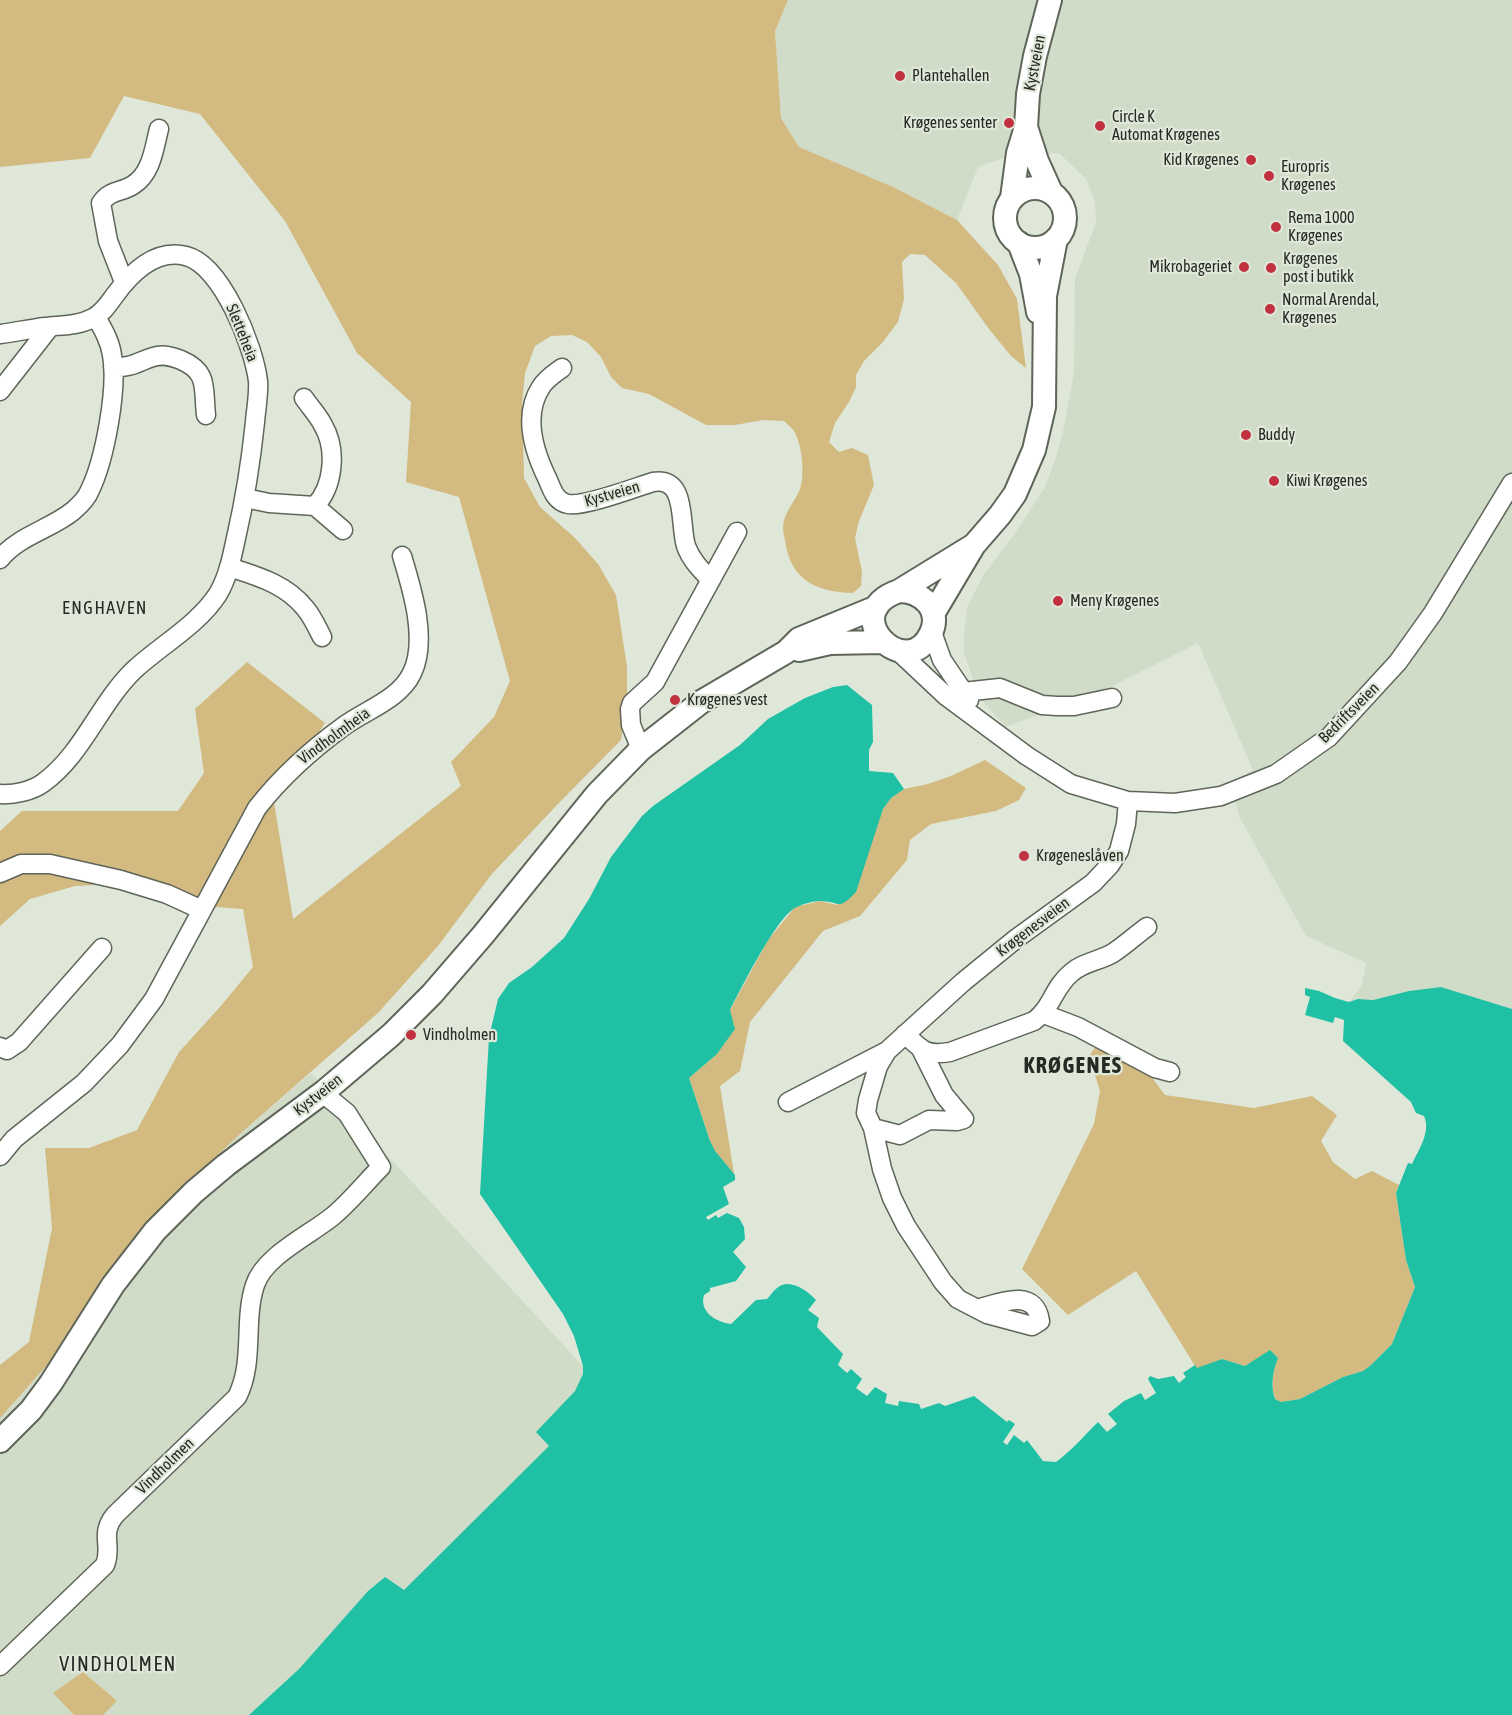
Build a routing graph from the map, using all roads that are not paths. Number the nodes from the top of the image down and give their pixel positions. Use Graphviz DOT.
graph roads {
  1 [pos="1050,0"];
  2 [pos="1026,127"];
  3 [pos="159,129"];
  4 [pos="1050,192"];
  5 [pos="1012,198"];
  6 [pos="1056,239"];
  7 [pos="1019,243"];
  8 [pos="124,282"];
  9 [pos="96,317"];
  10 [pos="50,327"];
  11 [pos="0,334"];
  12 [pos="1044,336"];
  13 [pos="113,367"];
  14 [pos="562,368"];
  15 [pos="0,391"];
  16 [pos="304,398"];
  17 [pos="206,415"];
  18 [pos="1512,483"];
  19 [pos="245,498"];
  20 [pos="315,506"];
  21 [pos="343,530"];
  22 [pos="737,532"];
  23 [pos="974,545"];
  24 [pos="402,556"];
  25 [pos="0,559"];
  26 [pos="229,567"];
  27 [pos="711,580"];
  28 [pos="899,591"];
  29 [pos="877,607"];
  30 [pos="933,623"];
  31 [pos="322,637"];
  32 [pos="889,646"];
  33 [pos="786,652"];
  34 [pos="963,692"];
  35 [pos="1112,698"];
  36 [pos="1002,738"];
  37 [pos="642,749"];
  38 [pos="0,794"];
  39 [pos="1128,801"];
  40 [pos="0,873"];
  41 [pos="202,910"];
  42 [pos="1147,927"];
  43 [pos="102,948"];
  44 [pos="1044,1014"];
  45 [pos="905,1034"];
  46 [pos="0,1047"];
  47 [pos="887,1051"];
  48 [pos="922,1051"];
  49 [pos="1170,1072"];
  50 [pos="325,1092"];
  51 [pos="788,1102"];
  52 [pos="873,1128"];
  53 [pos="0,1156"];
  54 [pos="977,1309"];
  55 [pos="0,1441"];
  56 [pos="0,1666"];
  1 -- 2 [label="main road, Kystveien"];
  2 -- 4 [label="main road, Kystveien"];
  2 -- 5 [label="main road, Kystveien"];
  3 -- 8 [label="street"];
  4 -- 5 [label="main road"];
  4 -- 6 [label="main road"];
  5 -- 7 [label="main road"];
  6 -- 7 [label="main road"];
  6 -- 12 [label="main road"];
  7 -- 12 [label="main road"];
  8 -- 9 [label="street, Sletteheia"];
  8 -- 19 [label="street, Sletteheia"];
  9 -- 10 [label="street"];
  9 -- 13 [label="street"];
  10 -- 11 [label="street"];
  10 -- 15 [label="street"];
  12 -- 23 [label="main road"];
  13 -- 17 [label="street"];
  13 -- 25 [label="street"];
  14 -- 27 [label="street, Kystveien"];
  16 -- 20 [label="street"];
  18 -- 39 [label="street, Bedriftsveien"];
  19 -- 20 [label="street"];
  19 -- 26 [label="street, Sletteheia"];
  20 -- 21 [label="street"];
  22 -- 27 [label="street"];
  23 -- 28 [label="main road"];
  23 -- 30 [label="main road"];
  24 -- 41 [label="street, Vindholmheia"];
  26 -- 31 [label="street"];
  26 -- 38 [label="street, Sletteheia"];
  27 -- 37 [label="street"];
  28 -- 29 [label="main road"];
  28 -- 30 [label="main road"];
  29 -- 32 [label="main road"];
  29 -- 33 [label="main road, Kystveien"];
  30 -- 32 [label="main road"];
  30 -- 34 [label="street, Bedriftsveien"];
  32 -- 33 [label="main road, Kystveien"];
  32 -- 36 [label="street, Bedriftsveien"];
  33 -- 37 [label="main road, Kystveien"];
  34 -- 35 [label="street"];
  34 -- 36 [label="street, Bedriftsveien"];
  36 -- 39 [label="street, Bedriftsveien"];
  37 -- 50 [label="main road, Kystveien"];
  39 -- 45 [label="street, Krøgenesveien"];
  40 -- 41 [label="street"];
  41 -- 53 [label="street, Vindholmheia"];
  42 -- 44 [label="street"];
  43 -- 46 [label="street"];
  44 -- 48 [label="street"];
  44 -- 49 [label="street"];
  45 -- 47 [label="street, Krøgenesveien"];
  45 -- 48 [label="street"];
  47 -- 51 [label="street"];
  47 -- 52 [label="street, Krøgenesveien"];
  48 -- 52 [label="street"];
  50 -- 55 [label="main road, Kystveien"];
  50 -- 56 [label="street, Vindholmen"];
  52 -- 54 [label="street, Krøgenesveien"];
}
